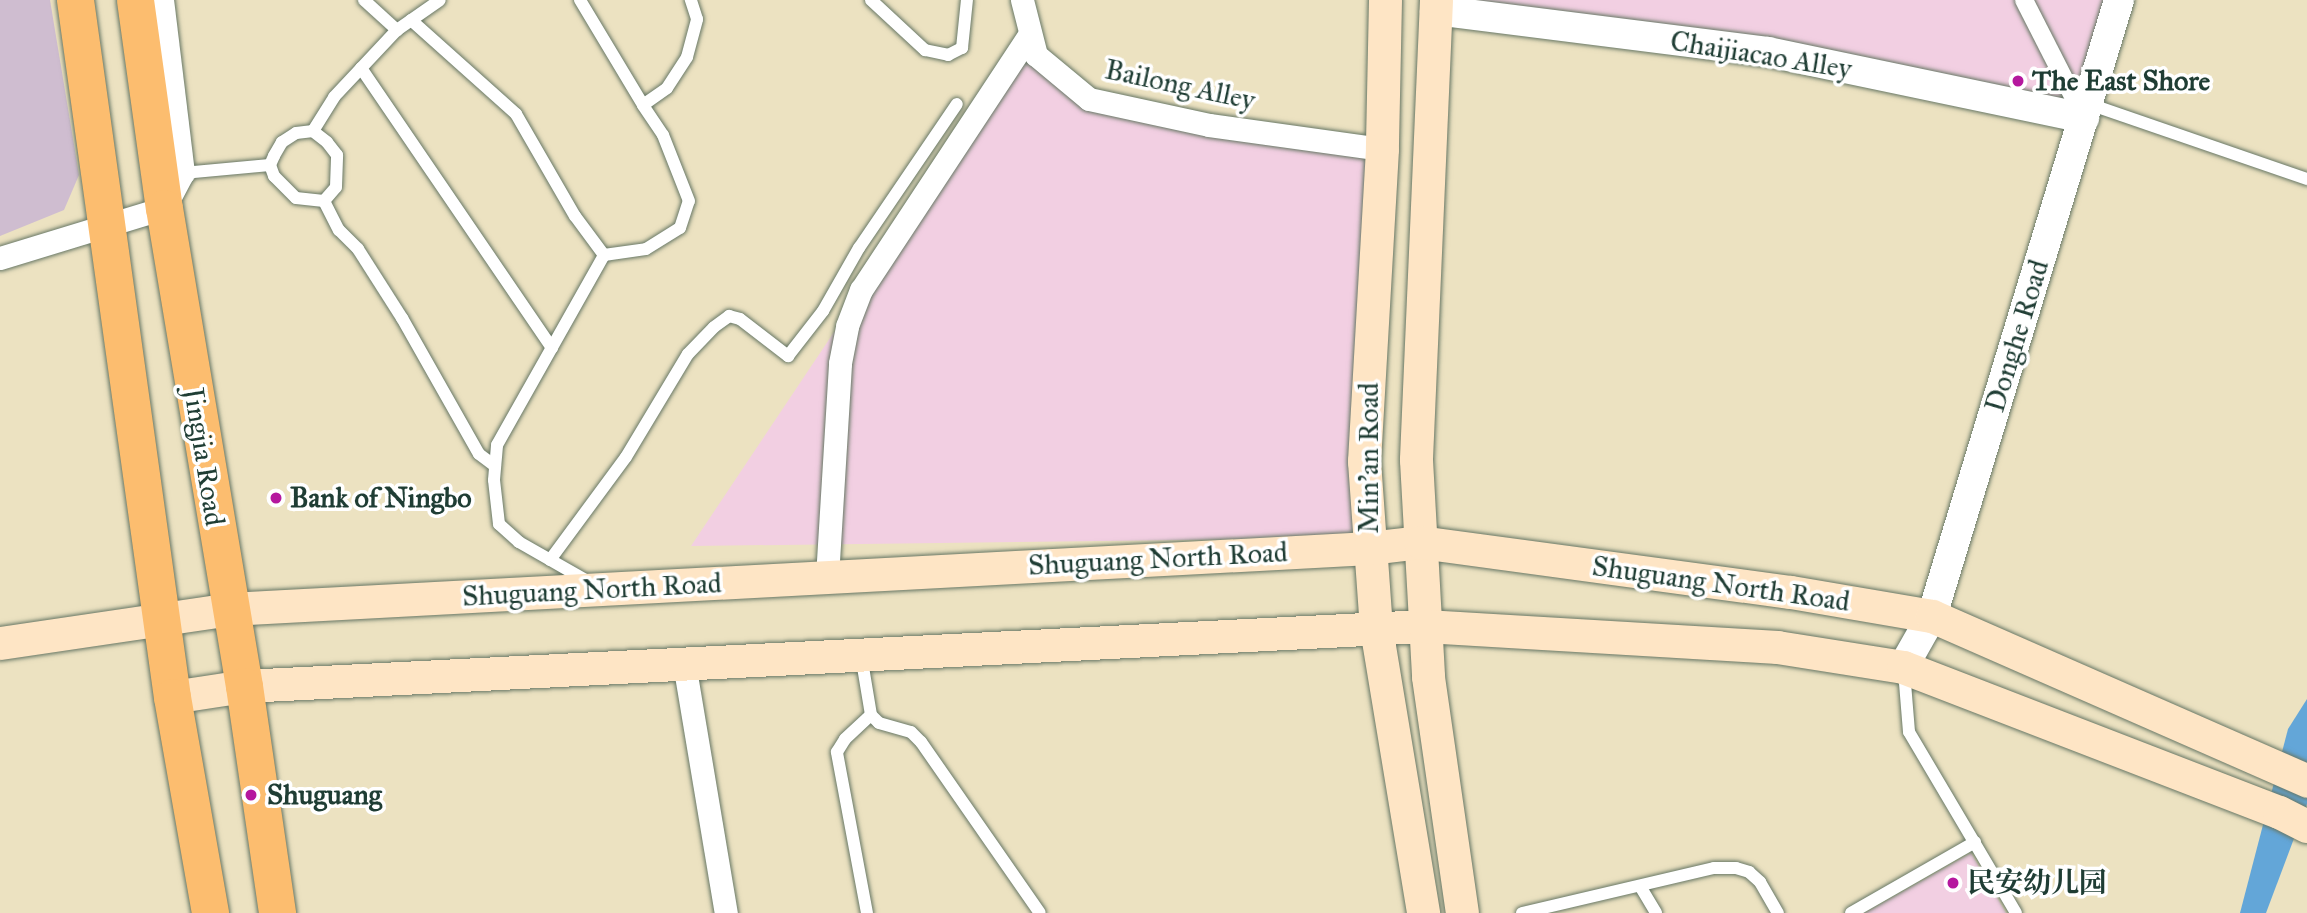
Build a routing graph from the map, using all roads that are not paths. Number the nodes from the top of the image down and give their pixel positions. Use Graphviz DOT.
graph roads {
  1 [pos="75,0"];
  2 [pos="135,0"];
  3 [pos="162,0"];
  4 [pos="364,0"];
  5 [pos="440,0"];
  6 [pos="580,0"];
  7 [pos="691,0"];
  8 [pos="871,0"];
  9 [pos="967,0"];
  10 [pos="1022,0"];
  11 [pos="1385,0"];
  12 [pos="2024,0"];
  13 [pos="2119,0"];
  14 [pos="884,5"];
  15 [pos="1435,5"];
  16 [pos="411,20"];
  17 [pos="397,30"];
  18 [pos="1030,34"];
  19 [pos="361,68"];
  20 [pos="957,104"];
  21 [pos="643,105"];
  22 [pos="2086,111"];
  23 [pos="313,131"];
  24 [pos="1382,149"];
  25 [pos="270,165"];
  26 [pos="183,173"];
  27 [pos="2307,179"];
  28 [pos="324,201"];
  29 [pos="164,208"];
  30 [pos="106,225"];
  31 [pos="604,255"];
  32 [pos="0,258"];
  33 [pos="552,348"];
  34 [pos="495,466"];
  35 [pos="1420,542"];
  36 [pos="1369,548"];
  37 [pos="550,560"];
  38 [pos="827,577"];
  39 [pos="601,589"];
  40 [pos="229,609"];
  41 [pos="1932,616"];
  42 [pos="161,618"];
  43 [pos="1425,626"];
  44 [pos="1376,628"];
  45 [pos="0,643"];
  46 [pos="861,654"];
  47 [pos="684,663"];
  48 [pos="1903,667"];
  49 [pos="244,686"];
  50 [pos="172,697"];
  51 [pos="871,715"];
  52 [pos="2294,776"];
  53 [pos="2293,819"];
  54 [pos="1975,842"];
  55 [pos="1640,886"];
  56 [pos="210,913"];
  57 [pos="277,913"];
  58 [pos="726,913"];
  59 [pos="867,913"];
  60 [pos="1040,913"];
  61 [pos="1423,913"];
  62 [pos="1462,913"];
  63 [pos="1522,913"];
  64 [pos="1656,913"];
  65 [pos="1778,913"];
  66 [pos="1851,913"];
  67 [pos="2016,913"];
  1 -- 30 [label="main road"];
  2 -- 29 [label="main road, Jingjia Road"];
  3 -- 26 [label="street"];
  4 -- 17 [label="lane"];
  5 -- 16 [label="lane"];
  6 -- 21 [label="lane"];
  7 -- 21 [label="lane"];
  8 -- 14 [label="lane"];
  9 -- 14 [label="lane"];
  10 -- 18 [label="street, Bailong Alley"];
  11 -- 24 [label="main road, Min'an Road"];
  12 -- 22 [label="street"];
  13 -- 22 [label="street, Donghe Road"];
  15 -- 22 [label="street, Chaijiacao Alley"];
  15 -- 35 [label="main road, Min'an Road"];
  16 -- 17 [label="lane"];
  16 -- 31 [label="lane"];
  17 -- 19 [label="lane"];
  18 -- 24 [label="street, Bailong Alley"];
  18 -- 38 [label="street"];
  19 -- 23 [label="lane"];
  19 -- 33 [label="lane"];
  20 -- 37 [label="lane"];
  21 -- 31 [label="lane"];
  22 -- 27 [label="lane"];
  22 -- 41 [label="street, Donghe Road"];
  23 -- 25 [label="lane"];
  23 -- 28 [label="lane"];
  24 -- 36 [label="main road, Min'an Road"];
  25 -- 26 [label="lane"];
  25 -- 28 [label="lane"];
  26 -- 29 [label="street"];
  28 -- 34 [label="lane"];
  29 -- 30 [label="street"];
  29 -- 40 [label="main road, Jingjia Road"];
  30 -- 32 [label="street"];
  30 -- 42 [label="main road"];
  31 -- 33 [label="lane"];
  33 -- 34 [label="lane"];
  34 -- 37 [label="lane"];
  35 -- 36 [label="main road, Shuguang North Road"];
  35 -- 41 [label="main road, Shuguang North Road"];
  35 -- 43 [label="main road, Min'an Road"];
  36 -- 38 [label="main road, Shuguang North Road"];
  36 -- 44 [label="main road, Min'an Road"];
  37 -- 39 [label="lane"];
  38 -- 39 [label="main road, Shuguang North Road"];
  39 -- 40 [label="main road, Shuguang North Road"];
  40 -- 42 [label="main road, Shuguang North Road"];
  40 -- 49 [label="main road, Jingjia Road"];
  41 -- 48 [label="street, Donghe Road"];
  41 -- 52 [label="main road, Shuguang North Road"];
  42 -- 45 [label="main road, Shuguang North Road"];
  42 -- 50 [label="main road"];
  43 -- 44 [label="main road, Shuguang North Road"];
  43 -- 48 [label="main road, Shuguang North Road"];
  43 -- 62 [label="main road, Min'an Road"];
  44 -- 46 [label="main road, Shuguang North Road"];
  44 -- 61 [label="main road, Min'an Road"];
  46 -- 47 [label="main road, Shuguang North Road"];
  46 -- 51 [label="lane"];
  47 -- 49 [label="main road, Shuguang North Road"];
  47 -- 58 [label="street"];
  48 -- 53 [label="main road, Shuguang North Road"];
  48 -- 54 [label="lane"];
  49 -- 50 [label="main road, Shuguang North Road"];
  49 -- 57 [label="main road, Jingjia Road"];
  50 -- 56 [label="main road"];
  51 -- 59 [label="lane"];
  51 -- 60 [label="lane"];
  54 -- 66 [label="lane"];
  54 -- 67 [label="lane"];
  55 -- 63 [label="lane"];
  55 -- 64 [label="lane"];
  55 -- 65 [label="lane"];
}
